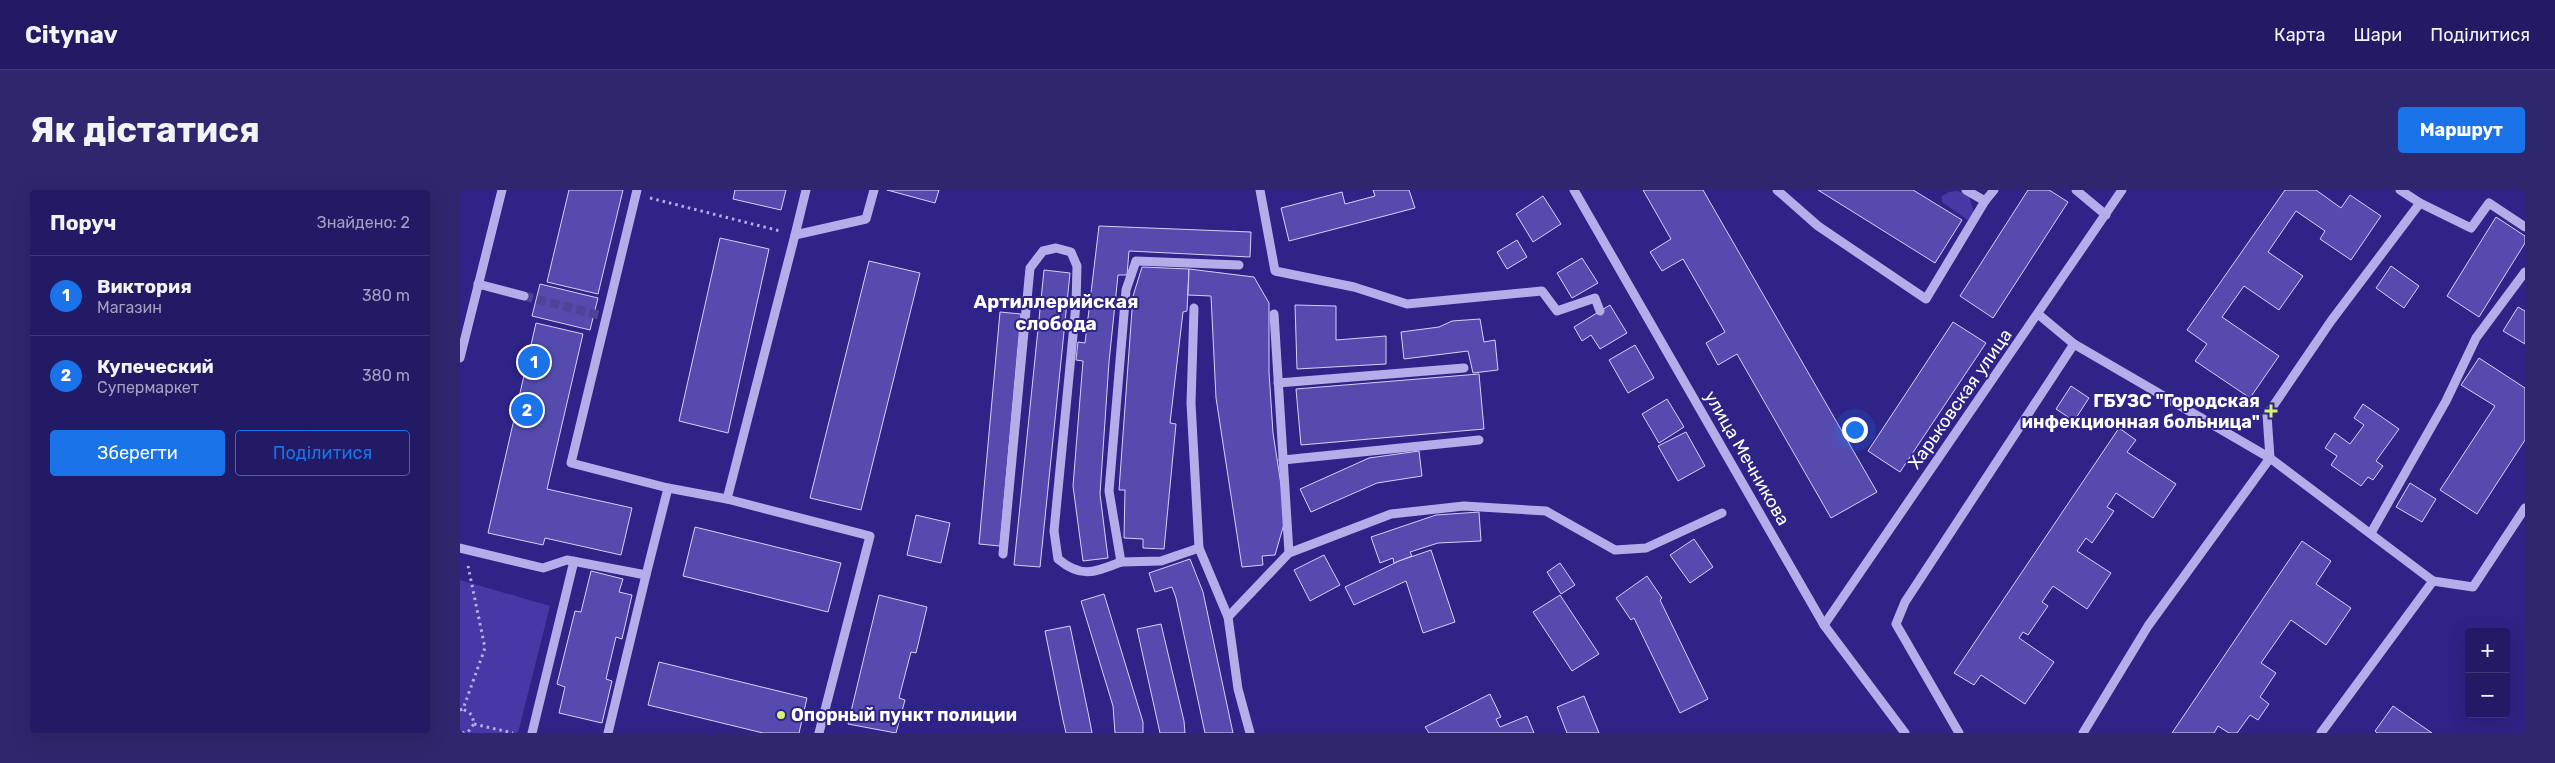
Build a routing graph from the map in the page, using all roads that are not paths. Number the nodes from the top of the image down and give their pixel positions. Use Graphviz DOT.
graph roads {
  1 [pos="502,190"];
  2 [pos="806,190"];
  3 [pos="874,190"];
  4 [pos="1260,190"];
  5 [pos="1574,190"];
  6 [pos="1777,190"];
  7 [pos="1966,190"];
  8 [pos="1994,190"];
  9 [pos="2076,190"];
  10 [pos="2122,190"];
  11 [pos="2400,190"];
  12 [pos="637,192"];
  13 [pos="1985,201"];
  14 [pos="2420,203"];
  15 [pos="2106,215"];
  16 [pos="2525,227"];
  17 [pos="795,235"];
  18 [pos="1239,265"];
  19 [pos="2525,272"];
  20 [pos="478,284"];
  21 [pos="524,296"];
  22 [pos="1194,308"];
  23 [pos="1600,311"];
  24 [pos="1274,314"];
  25 [pos="2038,314"];
  26 [pos="2074,344"];
  27 [pos="460,358"];
  28 [pos="1464,368"];
  29 [pos="1278,383"];
  30 [pos="1479,440"];
  31 [pos="2270,458"];
  32 [pos="1283,460"];
  33 [pos="668,488"];
  34 [pos="727,499"];
  35 [pos="2525,508"];
  36 [pos="1722,513"];
  37 [pos="2371,533"];
  38 [pos="1199,548"];
  39 [pos="463,549"];
  40 [pos="1289,553"];
  41 [pos="1004,554"];
  42 [pos="574,561"];
  43 [pos="1122,562"];
  44 [pos="646,575"];
  45 [pos="2433,580"];
  46 [pos="1228,617"];
  47 [pos="1824,625"];
  48 [pos="532,733"];
  49 [pos="608,733"];
  50 [pos="818,733"];
  51 [pos="1250,733"];
  52 [pos="1905,733"];
  53 [pos="1959,733"];
  54 [pos="2083,733"];
  55 [pos="2321,733"];
  1 -- 20 [label="street"];
  2 -- 17 [label="street"];
  3 -- 17 [label="street"];
  4 -- 23 [label="street"];
  5 -- 47 [label="street, улица Мечникова"];
  6 -- 13 [label="street"];
  7 -- 13 [label="street"];
  8 -- 13 [label="street"];
  9 -- 15 [label="street"];
  10 -- 15 [label="street, Харьковская улица"];
  11 -- 14 [label="street"];
  12 -- 33 [label="street"];
  14 -- 16 [label="street"];
  14 -- 31 [label="street"];
  15 -- 25 [label="street, Харьковская улица"];
  17 -- 34 [label="street"];
  18 -- 43 [label="street"];
  19 -- 37 [label="street"];
  20 -- 21 [label="street"];
  20 -- 27 [label="street"];
  22 -- 38 [label="street"];
  24 -- 29 [label="street"];
  25 -- 26 [label="street"];
  25 -- 47 [label="street, Харьковская улица"];
  26 -- 31 [label="street"];
  26 -- 53 [label="street"];
  28 -- 29 [label="street"];
  29 -- 32 [label="street"];
  30 -- 32 [label="street"];
  31 -- 37 [label="street"];
  31 -- 54 [label="street"];
  32 -- 40 [label="street"];
  33 -- 34 [label="street"];
  33 -- 44 [label="street"];
  34 -- 50 [label="street"];
  35 -- 45 [label="street"];
  36 -- 40 [label="street"];
  37 -- 45 [label="street"];
  38 -- 43 [label="street"];
  38 -- 46 [label="street"];
  39 -- 42 [label="street"];
  40 -- 46 [label="street"];
  41 -- 43 [label="street"];
  42 -- 44 [label="street"];
  42 -- 48 [label="street"];
  44 -- 49 [label="street"];
  45 -- 55 [label="street"];
  46 -- 51 [label="street"];
  47 -- 52 [label="street, улица Мечникова"];
}
